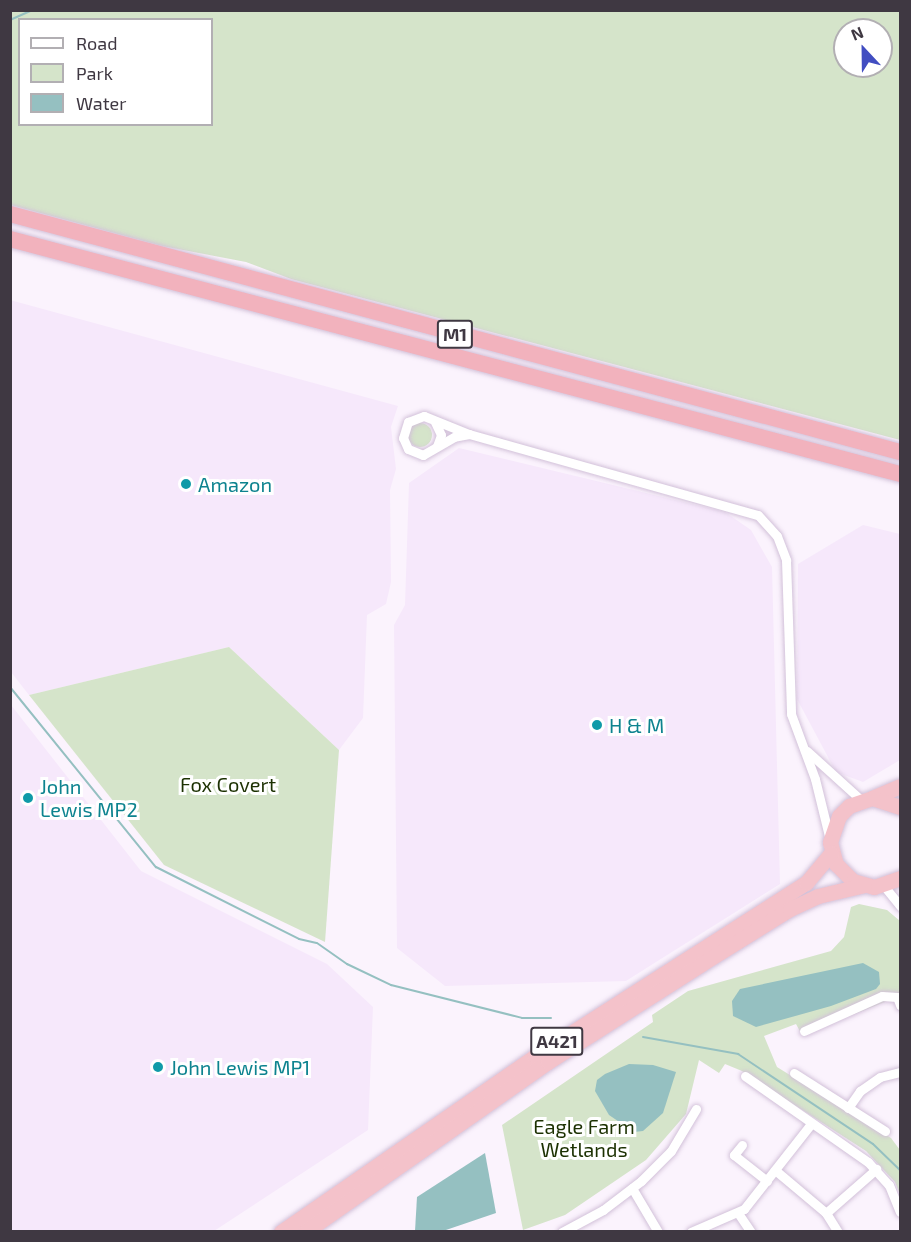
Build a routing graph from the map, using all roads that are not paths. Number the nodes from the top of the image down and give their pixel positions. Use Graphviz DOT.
graph roads {
  1 [pos="10,214"];
  2 [pos="10,239"];
  3 [pos="435,422"];
  4 [pos="469,434"];
  5 [pos="437,447"];
  6 [pos="900,452"];
  7 [pos="900,474"];
  8 [pos="805,750"];
  9 [pos="900,786"];
  10 [pos="866,799"];
  11 [pos="900,807"];
  12 [pos="831,847"];
  13 [pos="900,878"];
  14 [pos="864,885"];
  15 [pos="884,886"];
  16 [pos="900,906"];
  17 [pos="900,1005"];
  18 [pos="804,1031"];
  19 [pos="900,1072"];
  20 [pos="794,1073"];
  21 [pos="745,1076"];
  22 [pos="848,1108"];
  23 [pos="696,1109"];
  24 [pos="811,1124"];
  25 [pos="885,1131"];
  26 [pos="742,1145"];
  27 [pos="876,1169"];
  28 [pos="775,1170"];
  29 [pos="767,1181"];
  30 [pos="632,1188"];
  31 [pos="900,1212"];
  32 [pos="738,1213"];
  33 [pos="826,1213"];
  34 [pos="280,1232"];
  35 [pos="305,1232"];
  36 [pos="562,1232"];
  37 [pos="658,1232"];
  38 [pos="691,1232"];
  39 [pos="751,1232"];
  40 [pos="838,1232"];
  1 -- 6 [label="highway, M1"];
  2 -- 7 [label="highway, M1"];
  3 -- 4 [label="street"];
  3 -- 5 [label="street"];
  3 -- 5 [label="street"];
  4 -- 5 [label="street"];
  4 -- 8 [label="street"];
  8 -- 10 [label="street"];
  8 -- 12 [label="street"];
  9 -- 10 [label="highway"];
  10 -- 11 [label="highway"];
  10 -- 12 [label="highway"];
  12 -- 14 [label="highway"];
  12 -- 34 [label="highway, A421"];
  13 -- 15 [label="highway"];
  14 -- 15 [label="highway"];
  14 -- 35 [label="highway, A421"];
  15 -- 16 [label="street"];
  17 -- 18 [label="street"];
  19 -- 22 [label="street"];
  20 -- 22 [label="street"];
  21 -- 24 [label="street"];
  22 -- 25 [label="street"];
  23 -- 30 [label="street"];
  24 -- 27 [label="street"];
  24 -- 28 [label="street"];
  26 -- 29 [label="street"];
  27 -- 31 [label="street"];
  27 -- 33 [label="street"];
  28 -- 29 [label="street"];
  28 -- 33 [label="street"];
  29 -- 32 [label="street"];
  30 -- 36 [label="street"];
  30 -- 37 [label="street"];
  32 -- 38 [label="street"];
  32 -- 39 [label="street"];
  33 -- 40 [label="street"];
}
